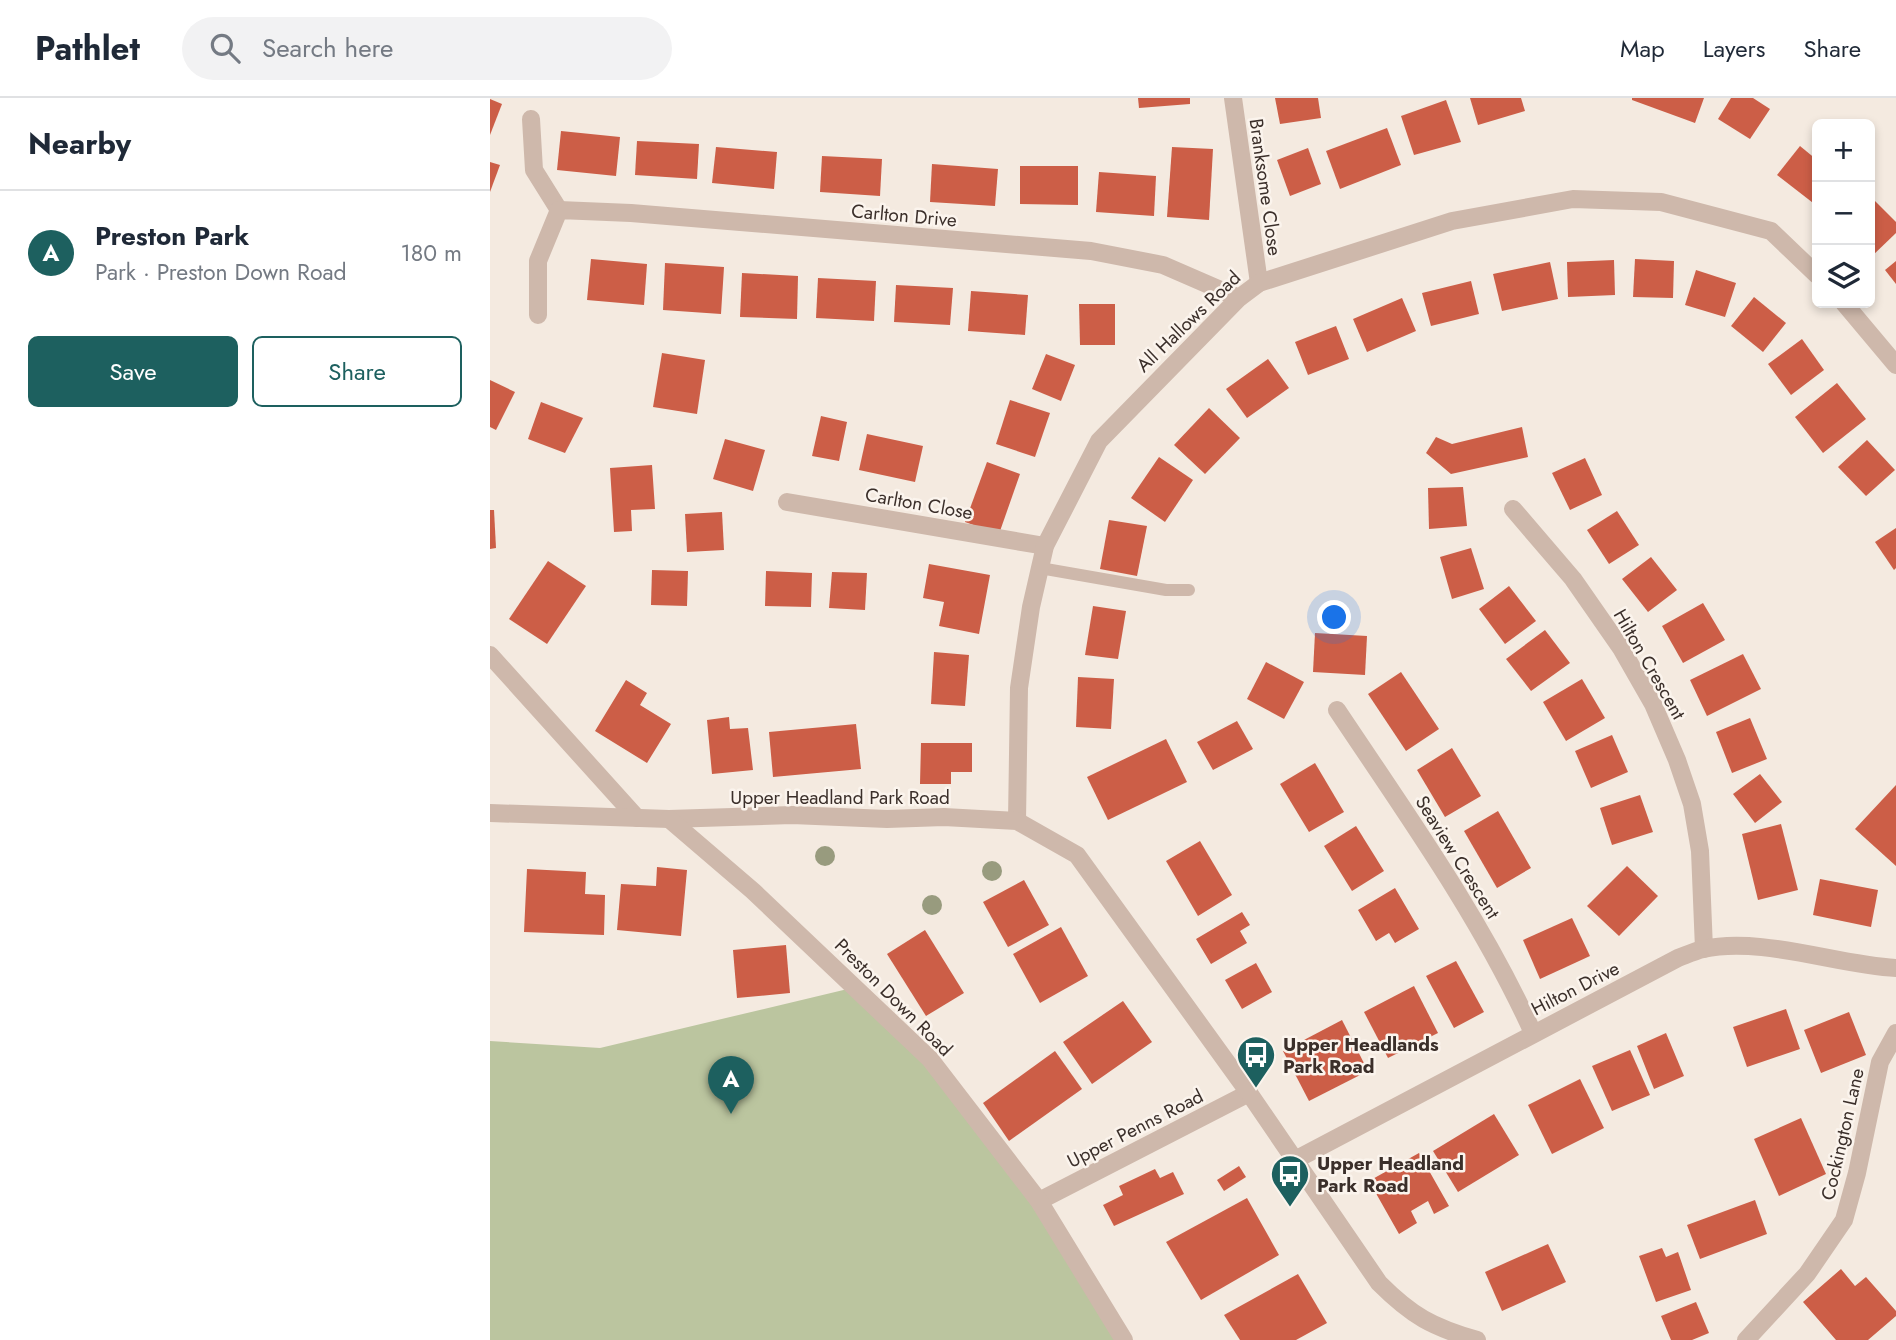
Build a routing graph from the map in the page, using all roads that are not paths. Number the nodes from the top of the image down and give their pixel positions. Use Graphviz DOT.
graph roads {
  1 [pos="1233,98"];
  2 [pos="531,119"];
  3 [pos="559,210"];
  4 [pos="1812,270"];
  5 [pos="1259,282"];
  6 [pos="1239,298"];
  7 [pos="1848,308"];
  8 [pos="538,315"];
  9 [pos="1896,365"];
  10 [pos="787,502"];
  11 [pos="1513,509"];
  12 [pos="1045,546"];
  13 [pos="1040,568"];
  14 [pos="1189,590"];
  15 [pos="490,656"];
  16 [pos="1337,710"];
  17 [pos="490,813"];
  18 [pos="637,818"];
  19 [pos="670,819"];
  20 [pos="1017,821"];
  21 [pos="1704,949"];
  22 [pos="1896,968"];
  23 [pos="1533,1033"];
  24 [pos="1896,1033"];
  25 [pos="1249,1093"];
  26 [pos="1295,1160"];
  27 [pos="1039,1201"];
  28 [pos="1124,1340"];
  29 [pos="1477,1340"];
  30 [pos="1746,1340"];
  1 -- 5 [label="street, Branksome Close"];
  2 -- 3 [label="street"];
  3 -- 6 [label="street, Carlton Drive"];
  3 -- 8 [label="street"];
  4 -- 5 [label="street, All Hallows Road"];
  5 -- 6 [label="street, All Hallows Road"];
  6 -- 12 [label="street, All Hallows Road"];
  7 -- 9 [label="street"];
  10 -- 12 [label="street, Carlton Close"];
  11 -- 21 [label="street, Hilton Crescent"];
  12 -- 13 [label="street, All Hallows Road"];
  13 -- 14 [label="lane"];
  13 -- 20 [label="street, All Hallows Road"];
  15 -- 18 [label="street"];
  16 -- 23 [label="street, Seaview Crescent"];
  17 -- 18 [label="street, Upper Headland Park Road"];
  18 -- 19 [label="street, Upper Headland Park Road"];
  19 -- 20 [label="street, Upper Headland Park Road"];
  19 -- 27 [label="street, Preston Down Road"];
  20 -- 25 [label="street, Upper Headland Park Road"];
  21 -- 22 [label="street, Hilton Drive"];
  21 -- 23 [label="street, Hilton Drive"];
  23 -- 26 [label="street, Hilton Drive"];
  24 -- 30 [label="street, Cockington Lane"];
  25 -- 26 [label="street, Upper Headland Park Road"];
  25 -- 27 [label="street, Upper Penns Road"];
  26 -- 29 [label="street, Upper Headland Park Road"];
  27 -- 28 [label="street, Preston Down Road"];
}
